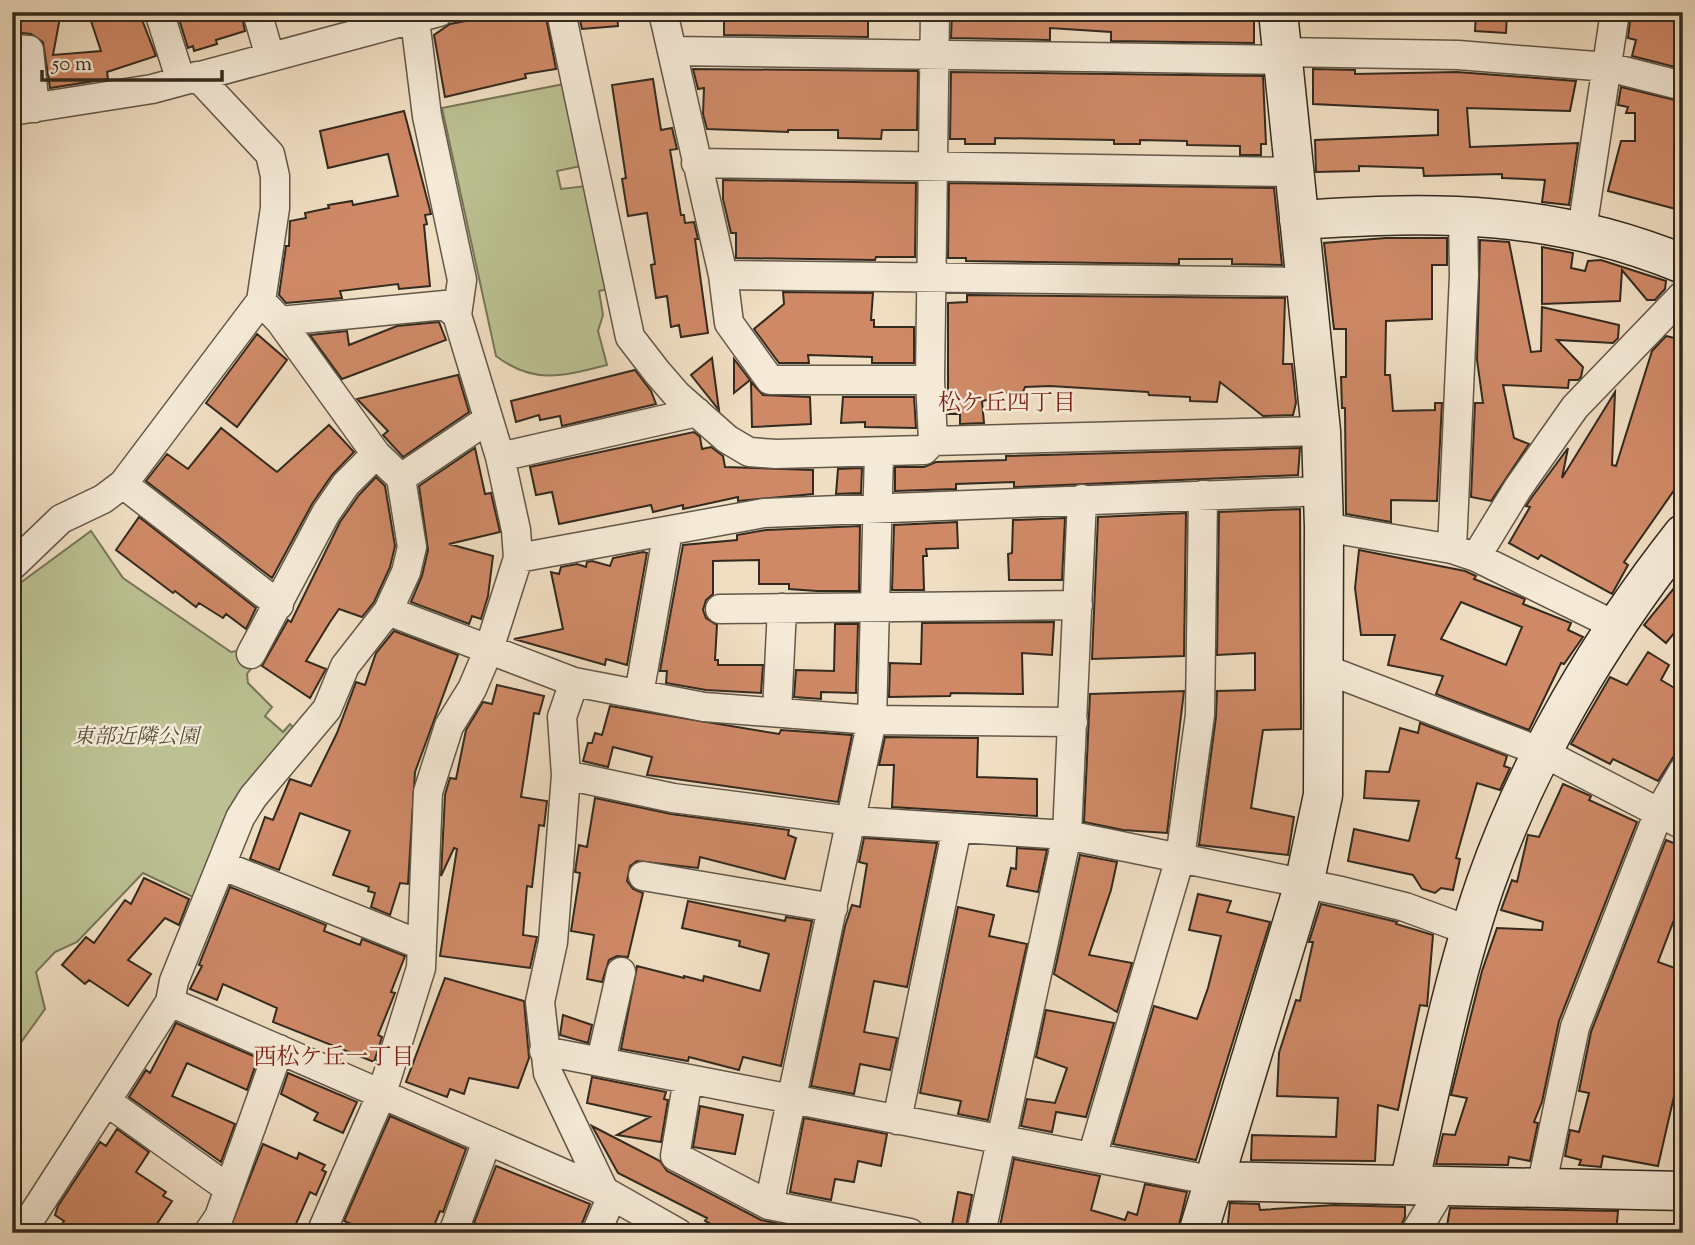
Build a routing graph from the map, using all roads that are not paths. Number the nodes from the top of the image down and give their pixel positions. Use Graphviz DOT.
graph roads {
  1 [pos="159,12"];
  2 [pos="257,12"];
  3 [pos="561,12"];
  4 [pos="663,12"];
  5 [pos="936,12"];
  6 [pos="1278,12"];
  7 [pos="1615,12"];
  8 [pos="423,15"];
  9 [pos="359,23"];
  10 [pos="12,50"];
  11 [pos="673,51"];
  12 [pos="935,54"];
  13 [pos="1281,56"];
  14 [pos="270,57"];
  15 [pos="1608,67"];
  16 [pos="189,78"];
  17 [pos="1683,86"];
  18 [pos="24,110"];
  19 [pos="696,163"];
  20 [pos="935,165"];
  21 [pos="1295,172"];
  22 [pos="1463,214"];
  23 [pos="1299,220"];
  24 [pos="1582,230"];
  25 [pos="1683,264"];
  26 [pos="723,275"];
  27 [pos="932,279"];
  28 [pos="1307,282"];
  29 [pos="1683,295"];
  30 [pos="261,301"];
  31 [pos="457,315"];
  32 [pos="280,321"];
  33 [pos="930,380"];
  34 [pos="696,412"];
  35 [pos="487,420"];
  36 [pos="1321,431"];
  37 [pos="933,441"];
  38 [pos="879,453"];
  39 [pos="376,454"];
  40 [pos="500,457"];
  41 [pos="401,478"];
  42 [pos="123,484"];
  43 [pos="1203,495"];
  44 [pos="1082,499"];
  45 [pos="880,507"];
  46 [pos="1324,509"];
  47 [pos="668,531"];
  48 [pos="1681,538"];
  49 [pos="1464,553"];
  50 [pos="518,558"];
  51 [pos="12,566"];
  52 [pos="279,605"];
  53 [pos="1077,605"];
  54 [pos="782,608"];
  55 [pos="877,608"];
  56 [pos="720,609"];
  57 [pos="388,611"];
  58 [pos="1616,626"];
  59 [pos="489,649"];
  60 [pos="251,654"];
  61 [pos="1325,669"];
  62 [pos="574,682"];
  63 [pos="639,694"];
  64 [pos="778,712"];
  65 [pos="872,720"];
  66 [pos="1073,722"];
  67 [pos="1544,753"];
  68 [pos="1683,771"];
  69 [pos="566,775"];
  70 [pos="1671,819"];
  71 [pos="852,821"];
  72 [pos="957,828"];
  73 [pos="1067,835"];
  74 [pos="1181,858"];
  75 [pos="221,865"];
  76 [pos="643,876"];
  77 [pos="1304,884"];
  78 [pos="833,908"];
  79 [pos="1470,931"];
  80 [pos="421,945"];
  81 [pos="621,972"];
  82 [pos="170,1002"];
  83 [pos="279,1049"];
  84 [pos="544,1051"];
  85 [pos="601,1061"];
  86 [pos="688,1079"];
  87 [pos="382,1093"];
  88 [pos="793,1100"];
  89 [pos="106,1101"];
  90 [pos="897,1120"];
  91 [pos="1000,1139"];
  92 [pos="487,1141"];
  93 [pos="1092,1157"];
  94 [pos="1681,1180"];
  95 [pos="1216,1181"];
  96 [pos="1427,1184"];
  97 [pos="1541,1188"];
  98 [pos="229,1189"];
  99 [pos="608,1193"];
  100 [pos="40,1205"];
  101 [pos="769,1205"];
  102 [pos="21,1233"];
  103 [pos="52,1233"];
  104 [pos="208,1233"];
  105 [pos="321,1233"];
  106 [pos="453,1233"];
  107 [pos="596,1233"];
  108 [pos="678,1233"];
  109 [pos="911,1233"];
  110 [pos="981,1233"];
  111 [pos="1198,1233"];
  112 [pos="1415,1233"];
  1 -- 16 [label="street"];
  2 -- 14 [label="street"];
  3 -- 34 [label="street"];
  4 -- 11 [label="street"];
  5 -- 12 [label="street"];
  6 -- 13 [label="street"];
  7 -- 15 [label="street"];
  8 -- 9 [label="street"];
  8 -- 31 [label="street"];
  9 -- 14 [label="street"];
  10 -- 18 [label="street"];
  11 -- 12 [label="street"];
  11 -- 19 [label="street"];
  12 -- 13 [label="street"];
  12 -- 20 [label="street"];
  13 -- 15 [label="street"];
  13 -- 21 [label="street"];
  14 -- 16 [label="street"];
  15 -- 17 [label="street"];
  15 -- 24 [label="street"];
  16 -- 18 [label="street"];
  16 -- 30 [label="street"];
  19 -- 20 [label="street"];
  19 -- 26 [label="street"];
  20 -- 21 [label="street"];
  20 -- 27 [label="street"];
  21 -- 23 [label="street"];
  22 -- 23 [label="street"];
  22 -- 24 [label="street"];
  22 -- 49 [label="street"];
  23 -- 28 [label="street"];
  24 -- 25 [label="street"];
  26 -- 27 [label="street"];
  26 -- 33 [label="street"];
  27 -- 28 [label="street"];
  27 -- 33 [label="street"];
  28 -- 36 [label="street"];
  29 -- 49 [label="street"];
  30 -- 32 [label="street"];
  30 -- 42 [label="street"];
  31 -- 32 [label="street"];
  31 -- 35 [label="street"];
  32 -- 39 [label="street"];
  33 -- 37 [label="street"];
  34 -- 38 [label="street"];
  34 -- 40 [label="street"];
  35 -- 40 [label="street"];
  35 -- 41 [label="street"];
  36 -- 37 [label="street"];
  36 -- 46 [label="street"];
  37 -- 38 [label="street"];
  38 -- 45 [label="street"];
  39 -- 41 [label="street"];
  39 -- 52 [label="street"];
  40 -- 50 [label="street"];
  41 -- 57 [label="street"];
  42 -- 51 [label="street"];
  42 -- 52 [label="street"];
  43 -- 44 [label="street"];
  43 -- 46 [label="street"];
  43 -- 74 [label="street"];
  44 -- 45 [label="street"];
  44 -- 53 [label="street"];
  45 -- 47 [label="street"];
  45 -- 55 [label="street"];
  46 -- 49 [label="street"];
  46 -- 61 [label="street"];
  47 -- 50 [label="street"];
  47 -- 63 [label="street"];
  48 -- 58 [label="street"];
  49 -- 58 [label="street"];
  50 -- 59 [label="street"];
  52 -- 60 [label="street"];
  53 -- 55 [label="street"];
  53 -- 66 [label="street"];
  54 -- 55 [label="street"];
  54 -- 56 [label="street"];
  54 -- 64 [label="street"];
  55 -- 65 [label="street"];
  57 -- 59 [label="street"];
  57 -- 75 [label="street"];
  58 -- 67 [label="street"];
  59 -- 62 [label="street"];
  59 -- 80 [label="street"];
  61 -- 67 [label="street"];
  61 -- 77 [label="street"];
  62 -- 63 [label="street"];
  62 -- 69 [label="street"];
  63 -- 64 [label="street"];
  64 -- 65 [label="street"];
  65 -- 66 [label="street"];
  65 -- 71 [label="street"];
  66 -- 73 [label="street"];
  67 -- 70 [label="street"];
  67 -- 79 [label="street"];
  68 -- 70 [label="street"];
  69 -- 71 [label="street"];
  69 -- 84 [label="street"];
  70 -- 97 [label="street"];
  71 -- 72 [label="street"];
  71 -- 78 [label="street"];
  72 -- 73 [label="street"];
  72 -- 90 [label="street"];
  73 -- 74 [label="street"];
  73 -- 91 [label="street"];
  74 -- 77 [label="street"];
  74 -- 93 [label="street"];
  75 -- 80 [label="street"];
  75 -- 82 [label="street"];
  76 -- 78 [label="street"];
  77 -- 79 [label="street"];
  77 -- 95 [label="street"];
  78 -- 88 [label="street"];
  79 -- 96 [label="street"];
  80 -- 87 [label="street"];
  81 -- 85 [label="street"];
  82 -- 83 [label="street"];
  82 -- 89 [label="street"];
  83 -- 87 [label="street"];
  83 -- 98 [label="street"];
  84 -- 85 [label="street"];
  84 -- 99 [label="street"];
  85 -- 86 [label="street"];
  86 -- 88 [label="street"];
  86 -- 101 [label="street"];
  87 -- 92 [label="street"];
  87 -- 105 [label="street"];
  88 -- 90 [label="street"];
  88 -- 101 [label="street"];
  89 -- 98 [label="street"];
  89 -- 100 [label="street"];
  90 -- 91 [label="street"];
  91 -- 93 [label="street"];
  91 -- 110 [label="street"];
  92 -- 99 [label="street"];
  92 -- 106 [label="street"];
  93 -- 95 [label="street"];
  94 -- 97 [label="street"];
  95 -- 96 [label="street"];
  95 -- 111 [label="street"];
  96 -- 97 [label="street"];
  96 -- 112 [label="street"];
  98 -- 104 [label="street"];
  99 -- 107 [label="street"];
  99 -- 108 [label="street"];
  100 -- 102 [label="street"];
  100 -- 103 [label="street"];
  101 -- 109 [label="street"];
}
